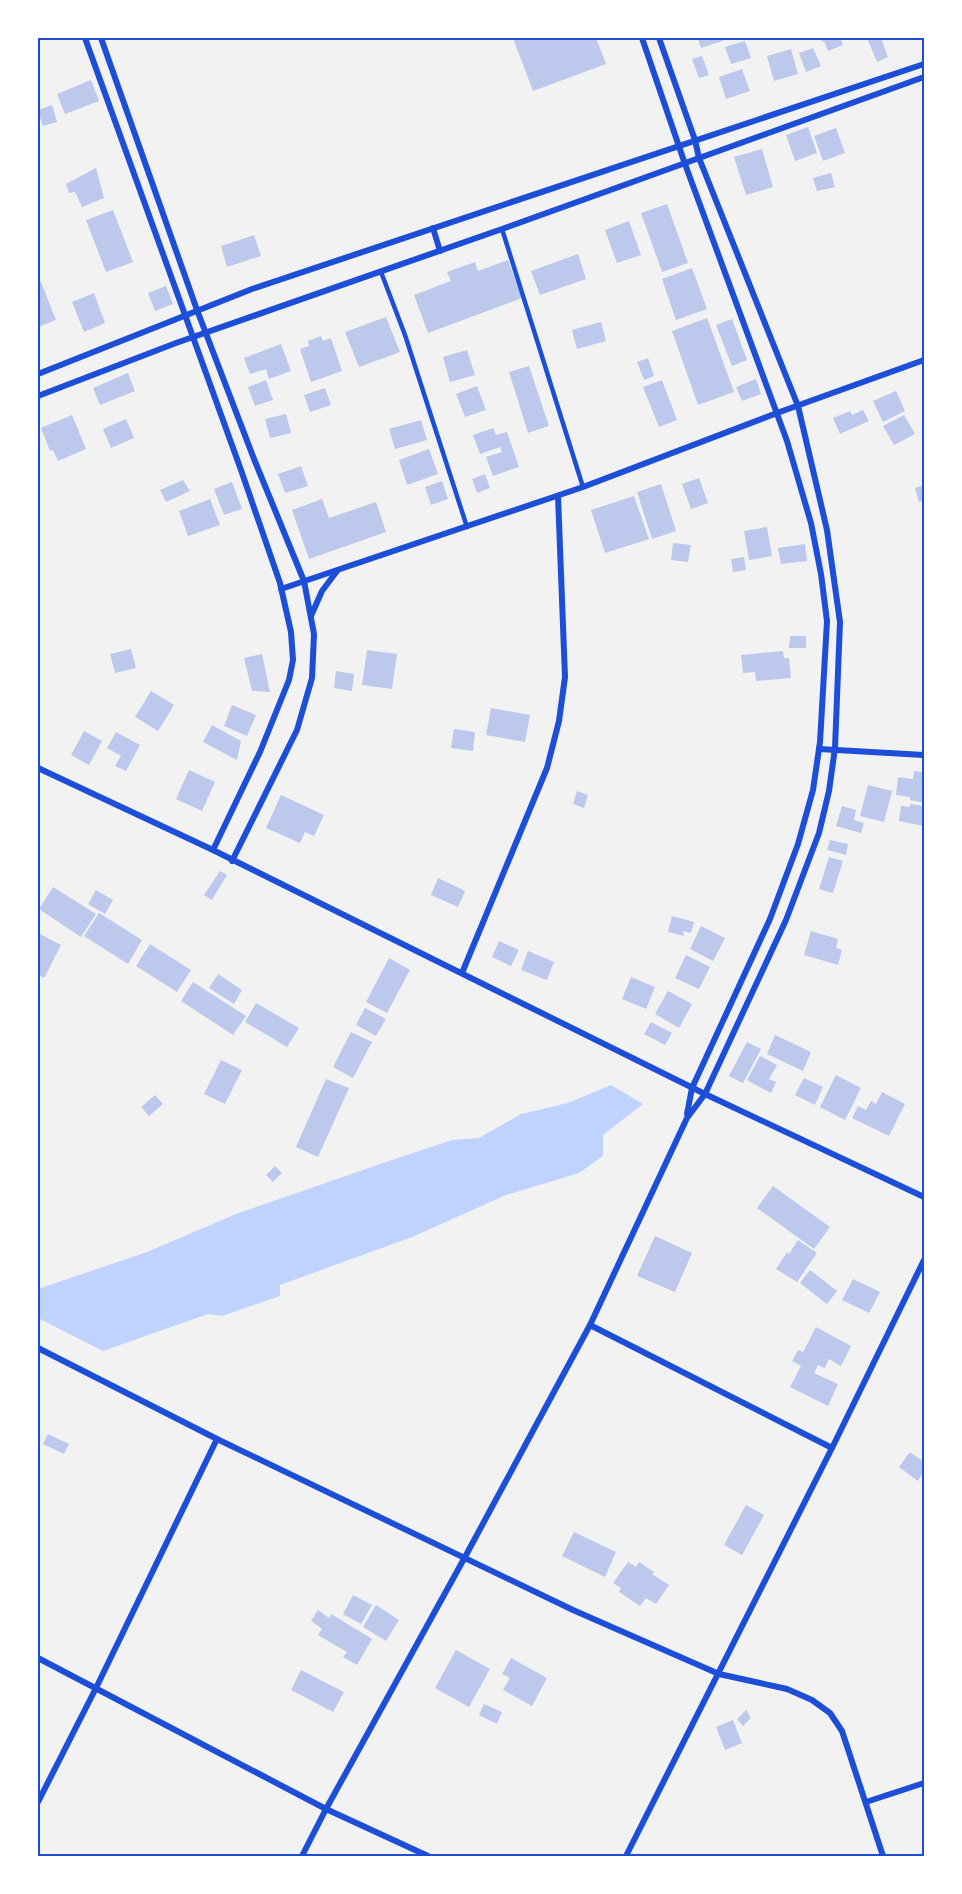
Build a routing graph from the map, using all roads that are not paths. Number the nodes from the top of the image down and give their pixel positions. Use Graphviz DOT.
graph roads {
  1 [pos="86,38"];
  2 [pos="101,38"];
  3 [pos="642,38"];
  4 [pos="658,38"];
  5 [pos="924,64"];
  6 [pos="924,77"];
  7 [pos="695,140"];
  8 [pos="680,146"];
  9 [pos="699,158"];
  10 [pos="685,164"];
  11 [pos="433,228"];
  12 [pos="502,229"];
  13 [pos="440,251"];
  14 [pos="381,272"];
  15 [pos="197,310"];
  16 [pos="186,314"];
  17 [pos="206,334"];
  18 [pos="193,338"];
  19 [pos="924,360"];
  20 [pos="38,374"];
  21 [pos="38,396"];
  22 [pos="798,406"];
  23 [pos="777,413"];
  24 [pos="583,487"];
  25 [pos="558,496"];
  26 [pos="467,527"];
  27 [pos="338,570"];
  28 [pos="304,581"];
  29 [pos="281,589"];
  30 [pos="310,616"];
  31 [pos="835,748"];
  32 [pos="819,749"];
  33 [pos="924,754"];
  34 [pos="38,768"];
  35 [pos="213,850"];
  36 [pos="232,861"];
  37 [pos="462,973"];
  38 [pos="692,1088"];
  39 [pos="705,1094"];
  40 [pos="687,1118"];
  41 [pos="924,1197"];
  42 [pos="924,1260"];
  43 [pos="590,1324"];
  44 [pos="38,1348"];
  45 [pos="216,1439"];
  46 [pos="832,1448"];
  47 [pos="465,1557"];
  48 [pos="38,1658"];
  49 [pos="719,1674"];
  50 [pos="96,1688"];
  51 [pos="924,1784"];
  52 [pos="38,1802"];
  53 [pos="866,1802"];
  54 [pos="326,1809"];
  55 [pos="302,1857"];
  56 [pos="428,1857"];
  57 [pos="626,1857"];
  58 [pos="883,1857"];
  1 -- 16 [label="street"];
  2 -- 15 [label="street"];
  3 -- 8 [label="street"];
  4 -- 7 [label="street"];
  5 -- 7 [label="street"];
  6 -- 9 [label="street"];
  7 -- 8 [label="street"];
  7 -- 9 [label="street"];
  8 -- 10 [label="street"];
  8 -- 11 [label="street"];
  9 -- 10 [label="street"];
  9 -- 22 [label="street"];
  10 -- 12 [label="street"];
  10 -- 23 [label="street"];
  11 -- 13 [label="street"];
  11 -- 15 [label="street"];
  12 -- 13 [label="street"];
  12 -- 24 [label="lane"];
  13 -- 14 [label="street"];
  14 -- 17 [label="street"];
  14 -- 26 [label="lane"];
  15 -- 16 [label="street"];
  15 -- 17 [label="street"];
  16 -- 18 [label="street"];
  16 -- 20 [label="street"];
  17 -- 18 [label="street"];
  17 -- 28 [label="street"];
  18 -- 21 [label="street"];
  18 -- 29 [label="street"];
  19 -- 22 [label="street"];
  22 -- 23 [label="street"];
  22 -- 31 [label="street"];
  23 -- 24 [label="street"];
  23 -- 32 [label="street"];
  24 -- 25 [label="street"];
  25 -- 26 [label="street"];
  25 -- 37 [label="street"];
  26 -- 27 [label="street"];
  27 -- 28 [label="street"];
  27 -- 30 [label="street"];
  28 -- 29 [label="street"];
  28 -- 30 [label="street"];
  29 -- 35 [label="street"];
  30 -- 36 [label="street"];
  31 -- 32 [label="street"];
  31 -- 33 [label="street"];
  31 -- 39 [label="street"];
  32 -- 38 [label="street"];
  34 -- 35 [label="street"];
  35 -- 36 [label="street"];
  36 -- 37 [label="street"];
  37 -- 38 [label="street"];
  38 -- 39 [label="street"];
  38 -- 40 [label="street"];
  39 -- 40 [label="street"];
  39 -- 41 [label="street"];
  40 -- 43 [label="street"];
  42 -- 46 [label="street"];
  43 -- 46 [label="street"];
  43 -- 47 [label="street"];
  44 -- 45 [label="street"];
  45 -- 47 [label="street"];
  45 -- 50 [label="street"];
  46 -- 49 [label="street"];
  47 -- 49 [label="street"];
  47 -- 54 [label="street"];
  48 -- 50 [label="street"];
  49 -- 53 [label="street"];
  49 -- 57 [label="street"];
  50 -- 52 [label="street"];
  50 -- 54 [label="street"];
  51 -- 53 [label="street"];
  53 -- 58 [label="street"];
  54 -- 55 [label="street"];
  54 -- 56 [label="street"];
}
